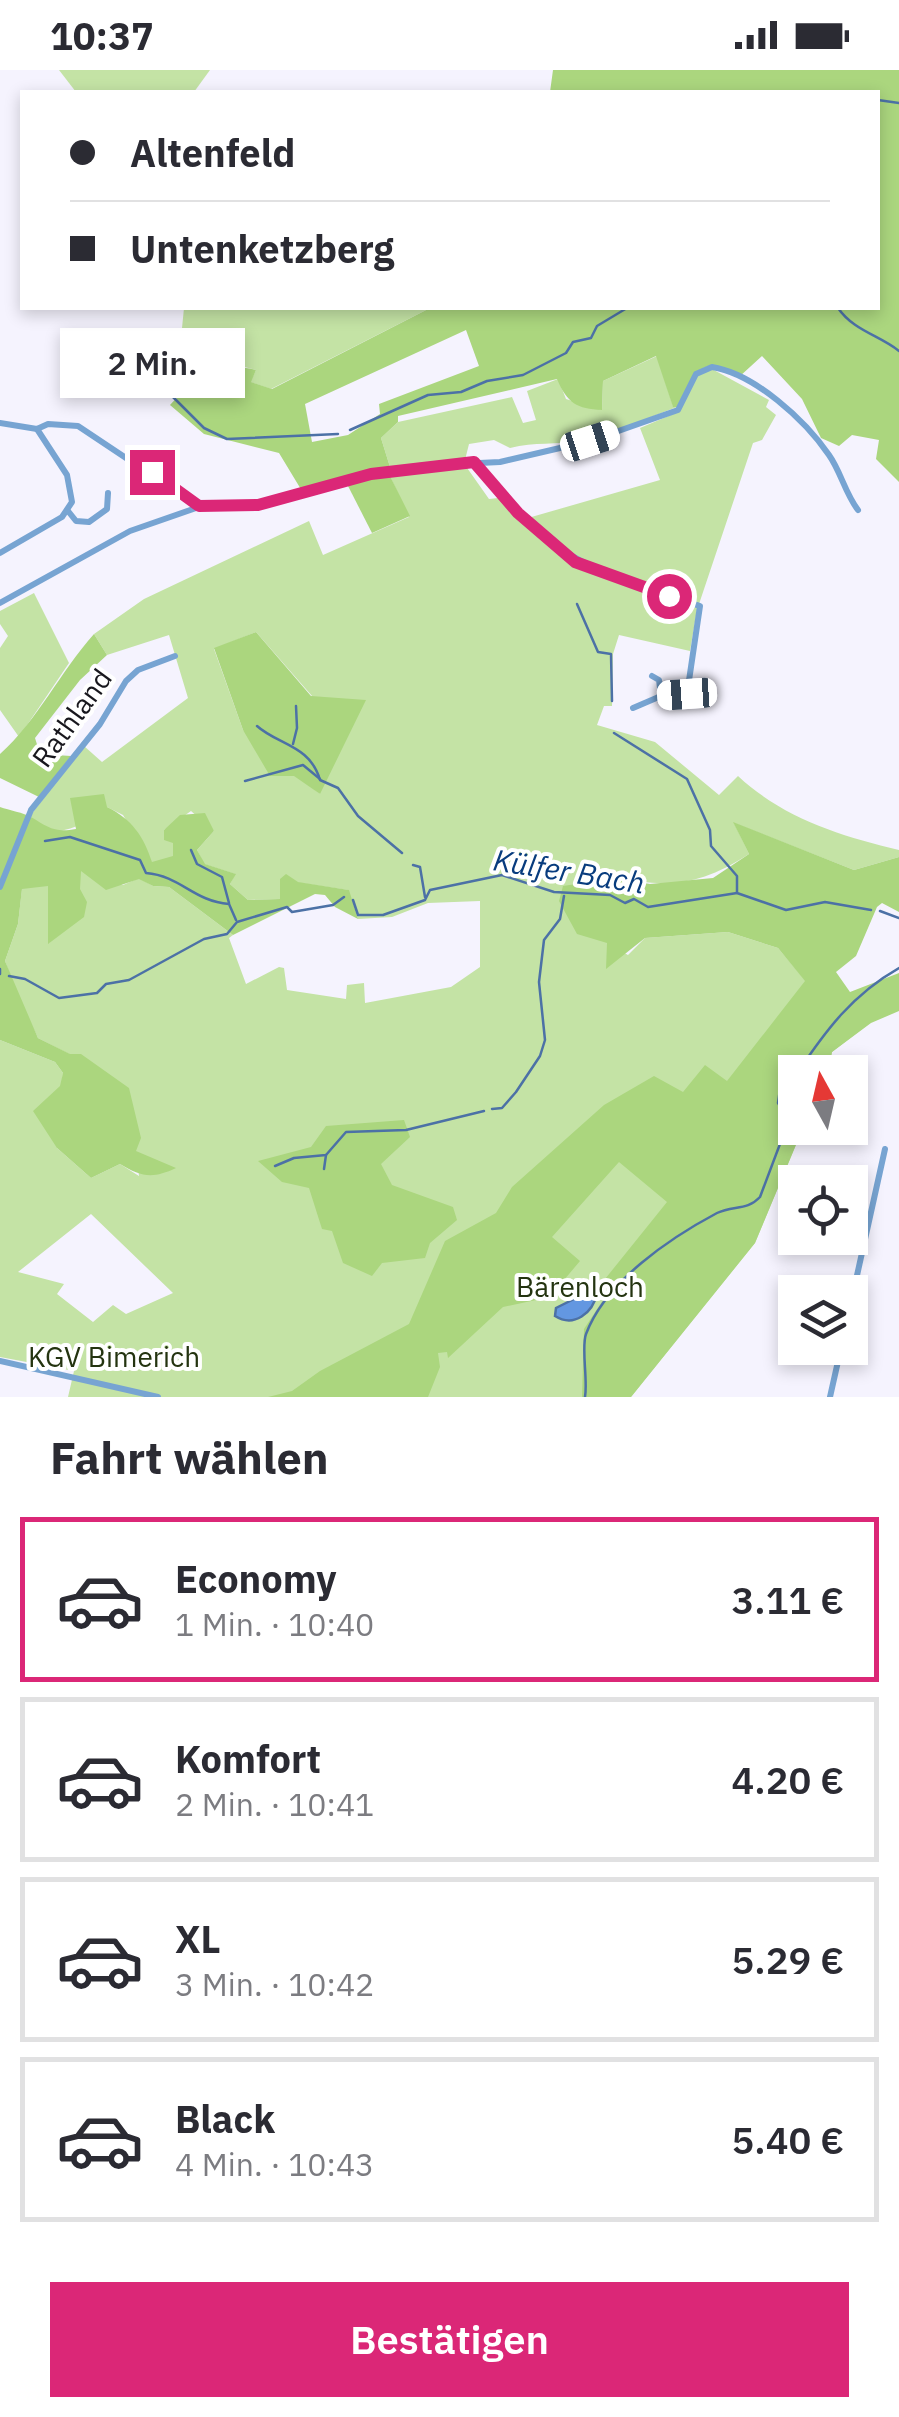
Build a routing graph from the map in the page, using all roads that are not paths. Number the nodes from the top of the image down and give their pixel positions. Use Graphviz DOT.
graph roads {
  1 [pos="0,423"];
  2 [pos="36,428"];
  3 [pos="474,462"];
  4 [pos="108,493"];
  5 [pos="199,506"];
  6 [pos="858,510"];
  7 [pos="68,511"];
  8 [pos="0,553"];
  9 [pos="0,603"];
  10 [pos="175,656"];
  11 [pos="652,676"];
  12 [pos="661,696"];
  13 [pos="633,708"];
  14 [pos="1,886"];
  15 [pos="884,1150"];
  16 [pos="857,1275"];
  17 [pos="0,1360"];
  18 [pos="837,1365"];
  19 [pos="158,1397"];
  20 [pos="830,1397"];
  1 -- 2 [label="street"];
  2 -- 5 [label="street"];
  2 -- 7 [label="street"];
  3 -- 5 [label="street"];
  3 -- 6 [label="street"];
  3 -- 12 [label="street"];
  4 -- 7 [label="street"];
  5 -- 9 [label="street"];
  7 -- 8 [label="street"];
  10 -- 14 [label="street, Rathland"];
  11 -- 12 [label="street"];
  12 -- 13 [label="street"];
  15 -- 16 [label="street"];
  17 -- 19 [label="street"];
  18 -- 20 [label="street"];
}
